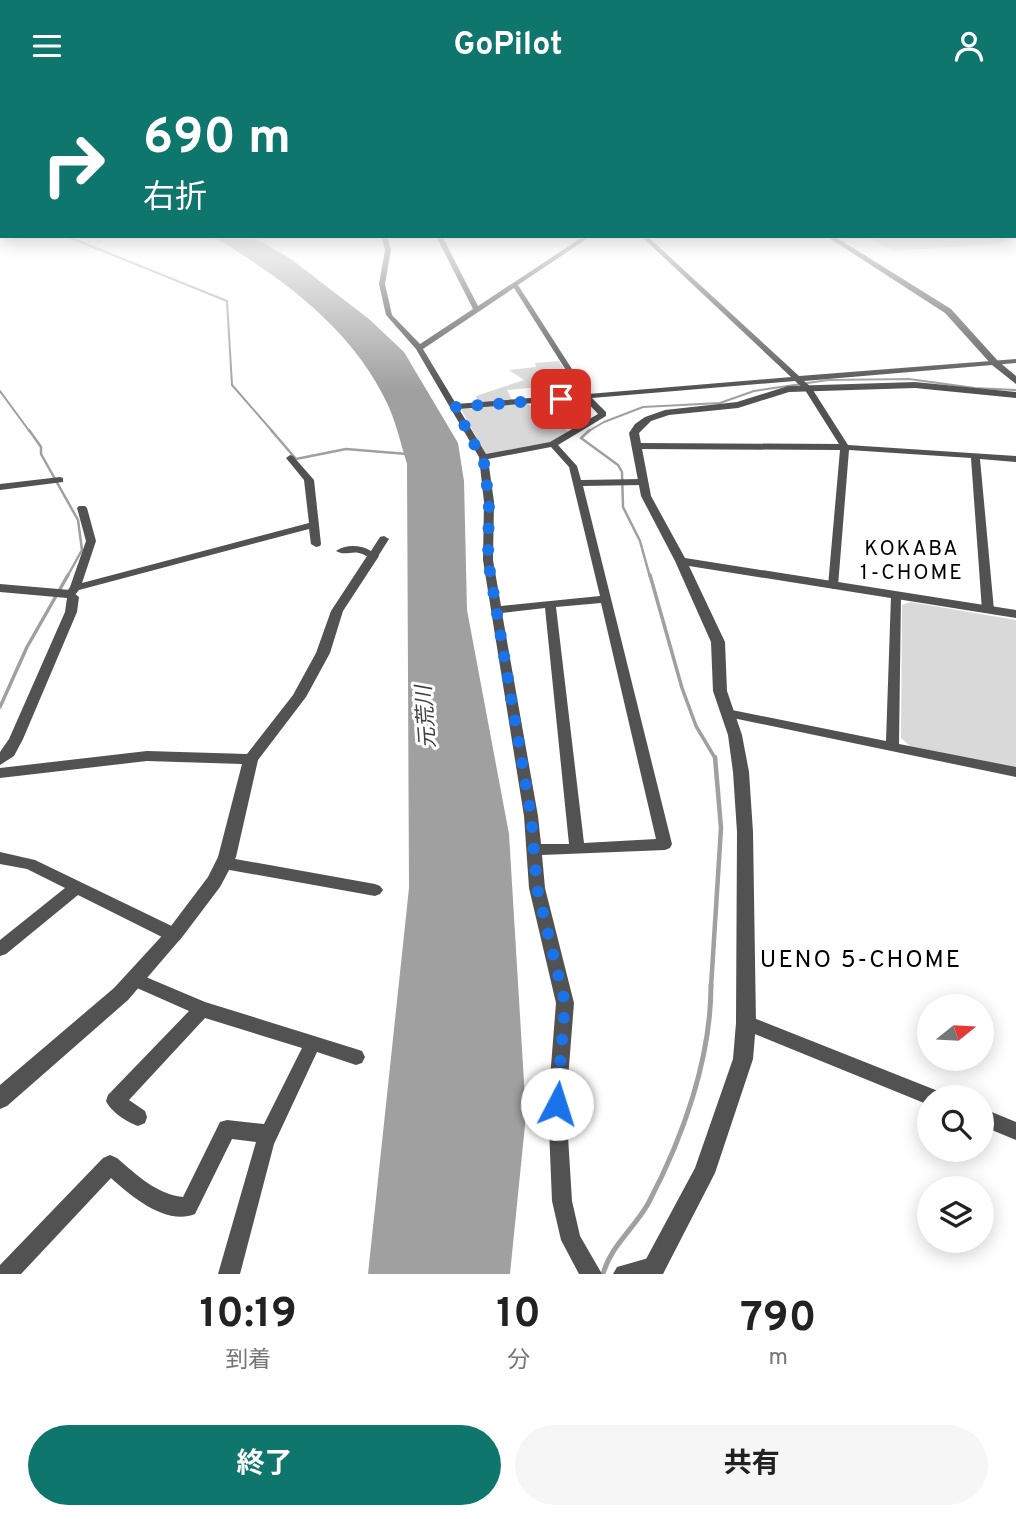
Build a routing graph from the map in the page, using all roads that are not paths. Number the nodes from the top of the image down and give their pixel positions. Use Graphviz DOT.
graph roads {
  1 [pos="383,280"];
  2 [pos="462,280"];
  3 [pos="522,280"];
  4 [pos="691,280"];
  5 [pos="899,280"];
  6 [pos="515,285"];
  7 [pos="477,310"];
  8 [pos="419,348"];
  9 [pos="1016,361"];
  10 [pos="995,363"];
  11 [pos="1016,381"];
  12 [pos="803,384"];
  13 [pos="1016,395"];
  14 [pos="587,397"];
  15 [pos="455,407"];
  16 [pos="552,444"];
  17 [pos="636,446"];
  18 [pos="845,447"];
  19 [pos="975,456"];
  20 [pos="483,457"];
  21 [pos="290,458"];
  22 [pos="1016,459"];
  23 [pos="60,480"];
  24 [pos="642,482"];
  25 [pos="578,483"];
  26 [pos="0,487"];
  27 [pos="82,508"];
  28 [pos="314,525"];
  29 [pos="384,539"];
  30 [pos="316,544"];
  31 [pos="341,551"];
  32 [pos="373,556"];
  33 [pos="681,561"];
  34 [pos="833,586"];
  35 [pos="0,588"];
  36 [pos="73,591"];
  37 [pos="896,596"];
  38 [pos="606,599"];
  39 [pos="550,604"];
  40 [pos="496,610"];
  41 [pos="988,610"];
  42 [pos="1016,614"];
  43 [pos="727,713"];
  44 [pos="892,747"];
  45 [pos="251,759"];
  46 [pos="0,760"];
  47 [pos="1016,772"];
  48 [pos="0,773"];
  49 [pos="577,849"];
  50 [pos="534,850"];
  51 [pos="0,858"];
  52 [pos="224,863"];
  53 [pos="77,887"];
  54 [pos="375,890"];
  55 [pos="173,935"];
  56 [pos="0,949"];
  57 [pos="134,979"];
  58 [pos="202,1009"];
  59 [pos="746,1023"];
  60 [pos="313,1044"];
  61 [pos="356,1057"];
  62 [pos="917,1091"];
  63 [pos="0,1099"];
  64 [pos="138,1117"];
  65 [pos="994,1123"];
  66 [pos="1016,1131"];
  67 [pos="269,1135"];
  68 [pos="651,1271"];
  69 [pos="6,1274"];
  70 [pos="229,1274"];
  71 [pos="591,1274"];
  72 [pos="624,1274"];
  1 -- 8 [label="street"];
  2 -- 7 [label="street"];
  3 -- 6 [label="street"];
  4 -- 12 [label="street"];
  5 -- 10 [label="street"];
  6 -- 7 [label="street"];
  6 -- 14 [label="street"];
  7 -- 8 [label="street"];
  8 -- 15 [label="street"];
  9 -- 10 [label="street"];
  10 -- 11 [label="street"];
  10 -- 12 [label="street"];
  12 -- 13 [label="street"];
  12 -- 14 [label="street"];
  12 -- 17 [label="street"];
  12 -- 18 [label="street"];
  14 -- 15 [label="street"];
  14 -- 16 [label="street"];
  15 -- 20 [label="street"];
  16 -- 20 [label="street"];
  16 -- 25 [label="street"];
  17 -- 18 [label="street"];
  17 -- 24 [label="street"];
  18 -- 19 [label="street"];
  18 -- 34 [label="street"];
  19 -- 22 [label="street"];
  19 -- 41 [label="street"];
  20 -- 40 [label="street"];
  21 -- 28 [label="street"];
  23 -- 26 [label="street"];
  24 -- 25 [label="street"];
  24 -- 33 [label="street"];
  25 -- 38 [label="street"];
  27 -- 36 [label="street"];
  28 -- 30 [label="street"];
  28 -- 36 [label="street"];
  29 -- 32 [label="street"];
  31 -- 32 [label="street"];
  32 -- 45 [label="street"];
  33 -- 34 [label="street"];
  33 -- 43 [label="street"];
  34 -- 37 [label="street"];
  35 -- 36 [label="street"];
  36 -- 46 [label="street"];
  37 -- 41 [label="street"];
  37 -- 44 [label="street"];
  38 -- 39 [label="street"];
  38 -- 49 [label="street"];
  39 -- 40 [label="street"];
  39 -- 49 [label="street"];
  40 -- 50 [label="street"];
  41 -- 42 [label="street"];
  43 -- 44 [label="street"];
  43 -- 59 [label="street"];
  44 -- 47 [label="street"];
  45 -- 48 [label="street"];
  45 -- 52 [label="street"];
  49 -- 50 [label="street"];
  50 -- 71 [label="street"];
  51 -- 53 [label="street"];
  52 -- 54 [label="street"];
  52 -- 55 [label="street"];
  53 -- 55 [label="street"];
  53 -- 56 [label="street"];
  55 -- 57 [label="street"];
  57 -- 58 [label="street"];
  57 -- 63 [label="street"];
  58 -- 60 [label="street"];
  58 -- 64 [label="street"];
  59 -- 62 [label="street"];
  59 -- 68 [label="street"];
  60 -- 61 [label="street"];
  60 -- 67 [label="street"];
  65 -- 66 [label="street"];
  67 -- 69 [label="street"];
  67 -- 70 [label="street"];
  68 -- 72 [label="street"];
}
